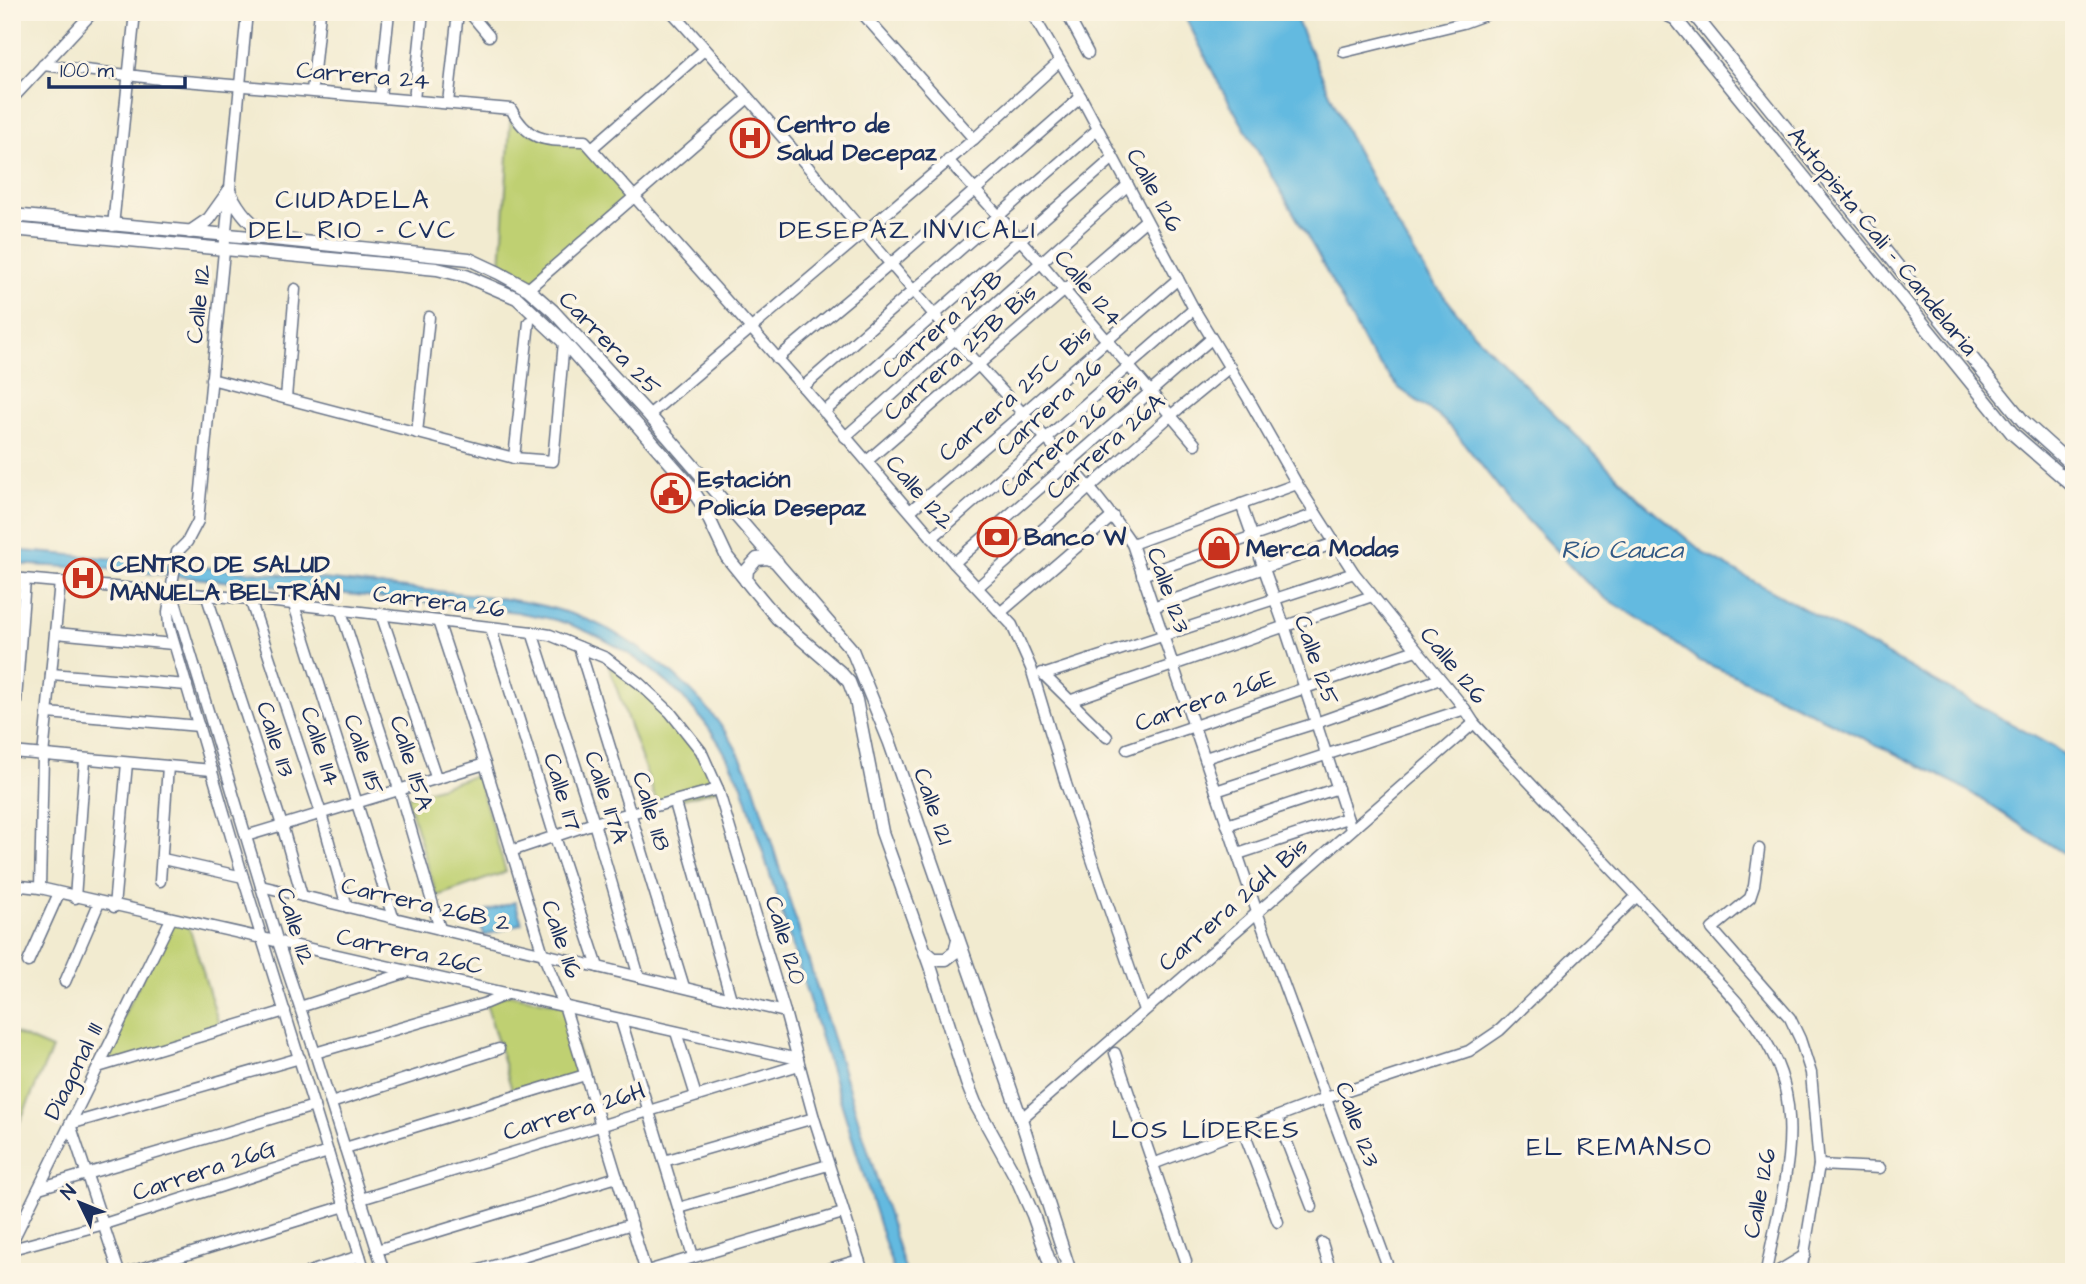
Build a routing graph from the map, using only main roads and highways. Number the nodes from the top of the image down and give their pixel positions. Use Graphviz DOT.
graph roads {
  1 [pos="1692,12"];
  2 [pos="1673,16"];
  3 [pos="12,215"];
  4 [pos="12,229"];
  5 [pos="190,232"];
  6 [pos="283,240"];
  7 [pos="649,415"];
  8 [pos="639,425"];
  9 [pos="2074,467"];
  10 [pos="2074,487"];
  11 [pos="777,562"];
  12 [pos="746,581"];
  13 [pos="958,940"];
  14 [pos="925,951"];
  15 [pos="1053,1272"];
  16 [pos="1070,1272"];
  1 -- 9 [label="main road"];
  2 -- 10 [label="main road, Autopista Cali - Candelaria"];
  3 -- 5 [label="main road, Carrera 25"];
  4 -- 8 [label="main road, Carrera 25"];
  5 -- 6 [label="main road, Carrera 25"];
  5 -- 6 [label="main road"];
  6 -- 7 [label="main road, Carrera 25"];
  7 -- 11 [label="main road, Calle 121"];
  8 -- 12 [label="main road, Calle 121"];
  11 -- 12 [label="main road"];
  11 -- 13 [label="main road, Calle 121"];
  12 -- 14 [label="main road, Calle 121"];
  13 -- 14 [label="main road"];
  13 -- 16 [label="main road, Calle 121"];
  14 -- 15 [label="main road, Calle 121"];
}
